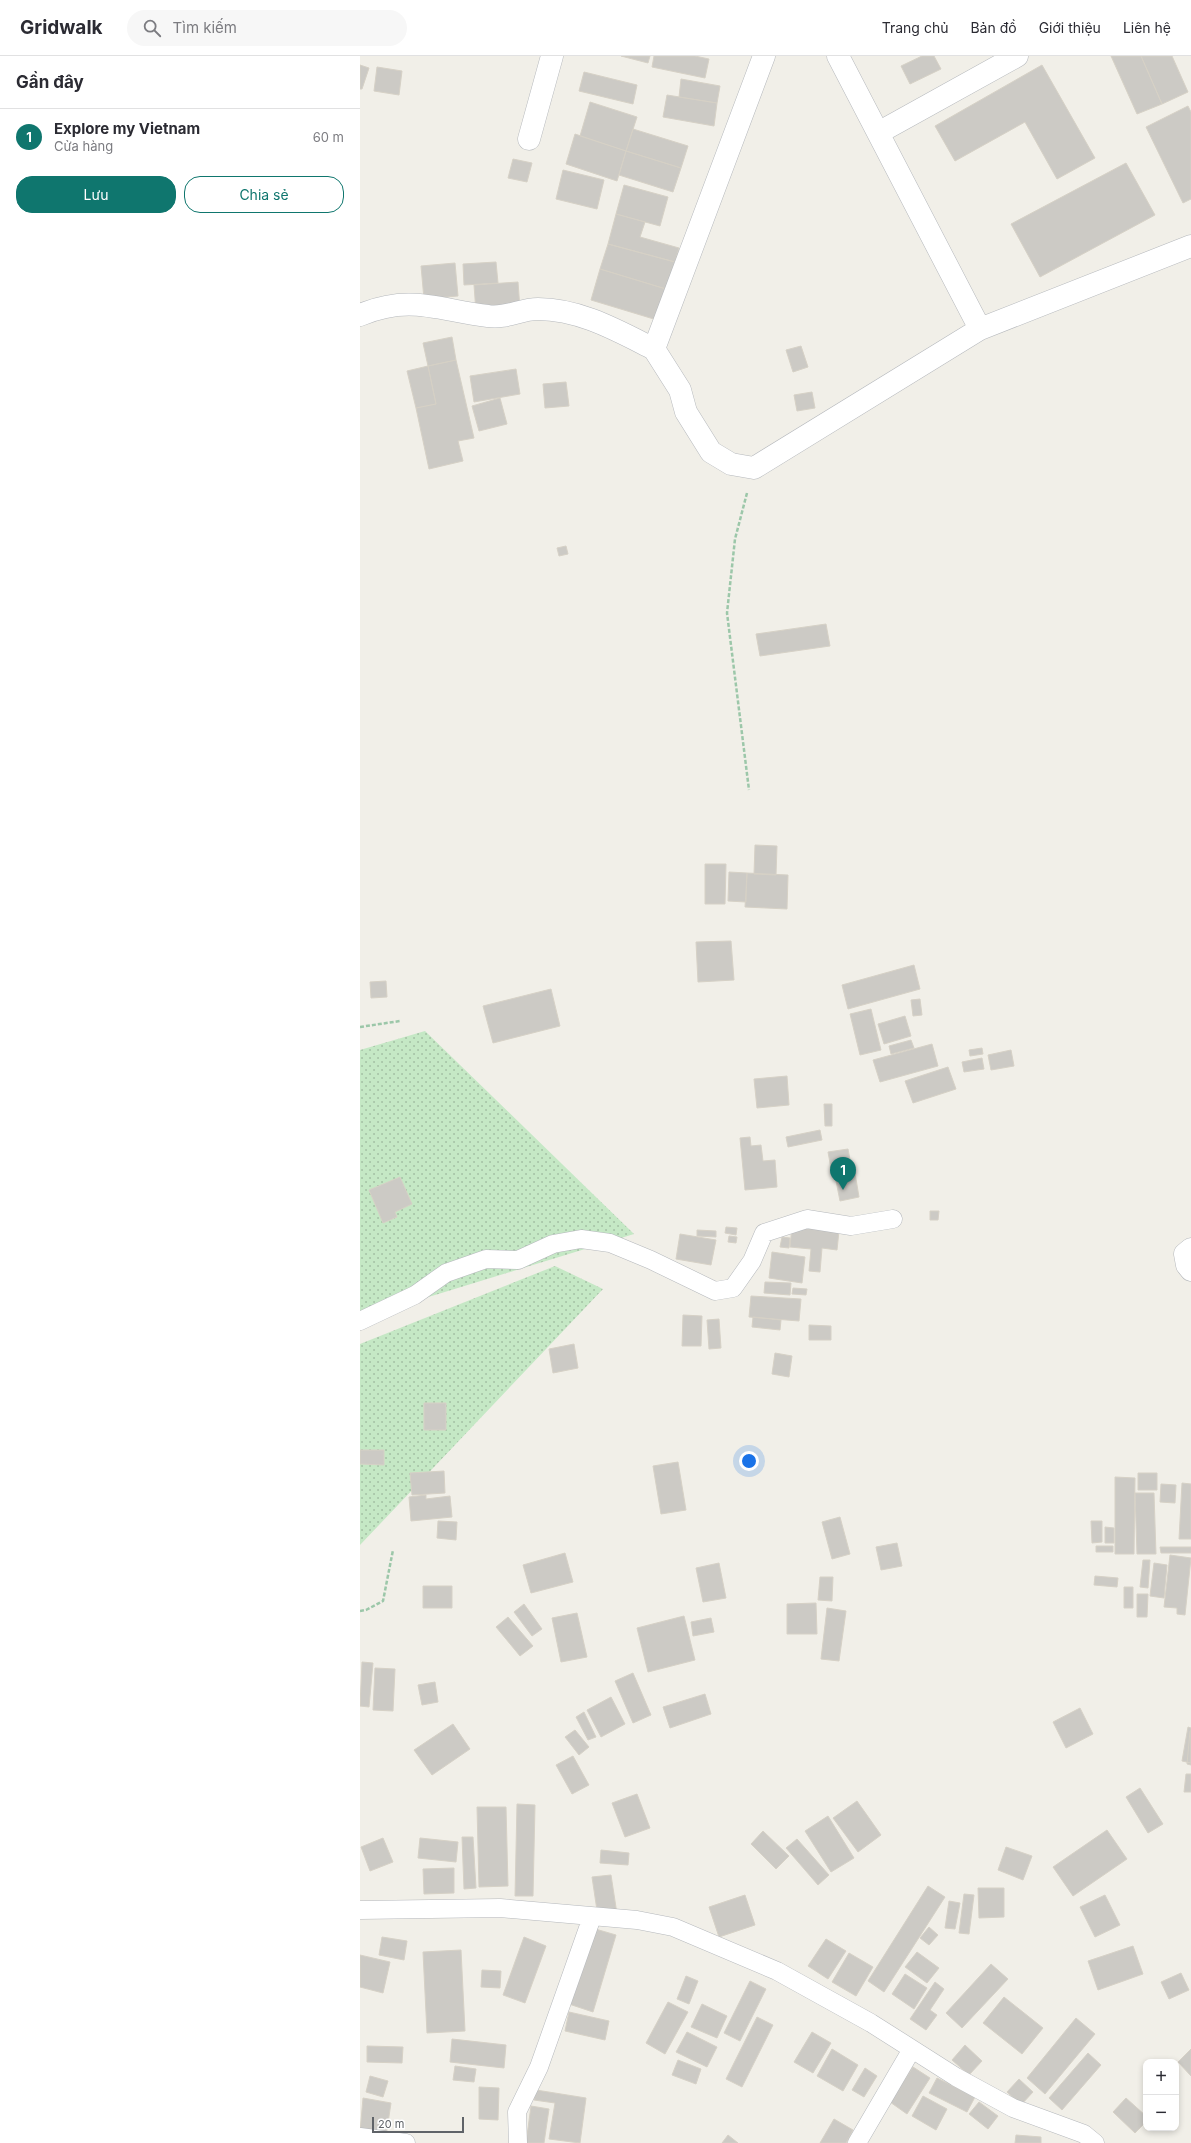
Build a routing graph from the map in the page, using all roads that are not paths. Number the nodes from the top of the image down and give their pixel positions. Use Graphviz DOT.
graph roads {
  1 [pos="552,56"];
  2 [pos="764,56"];
  3 [pos="838,56"];
  4 [pos="1017,56"];
  5 [pos="878,133"];
  6 [pos="529,139"];
  7 [pos="1191,246"];
  8 [pos="360,315"];
  9 [pos="980,329"];
  10 [pos="654,349"];
  11 [pos="893,1219"];
  12 [pos="1191,1249"];
  13 [pos="1191,1270"];
  14 [pos="360,1321"];
  15 [pos="360,1910"];
  16 [pos="592,1917"];
  17 [pos="912,2049"];
  18 [pos="360,2137"];
  19 [pos="406,2143"];
  20 [pos="518,2143"];
  21 [pos="857,2143"];
  22 [pos="1095,2143"];
  1 -- 6 [label="street"];
  2 -- 10 [label="street"];
  3 -- 5 [label="street"];
  4 -- 5 [label="street"];
  5 -- 9 [label="street"];
  7 -- 9 [label="street"];
  8 -- 10 [label="street"];
  9 -- 10 [label="street"];
  11 -- 14 [label="lane"];
  12 -- 13 [label="street"];
  15 -- 16 [label="lane"];
  16 -- 17 [label="lane"];
  16 -- 20 [label="lane"];
  17 -- 21 [label="lane"];
  17 -- 22 [label="lane"];
  18 -- 19 [label="lane"];
}
